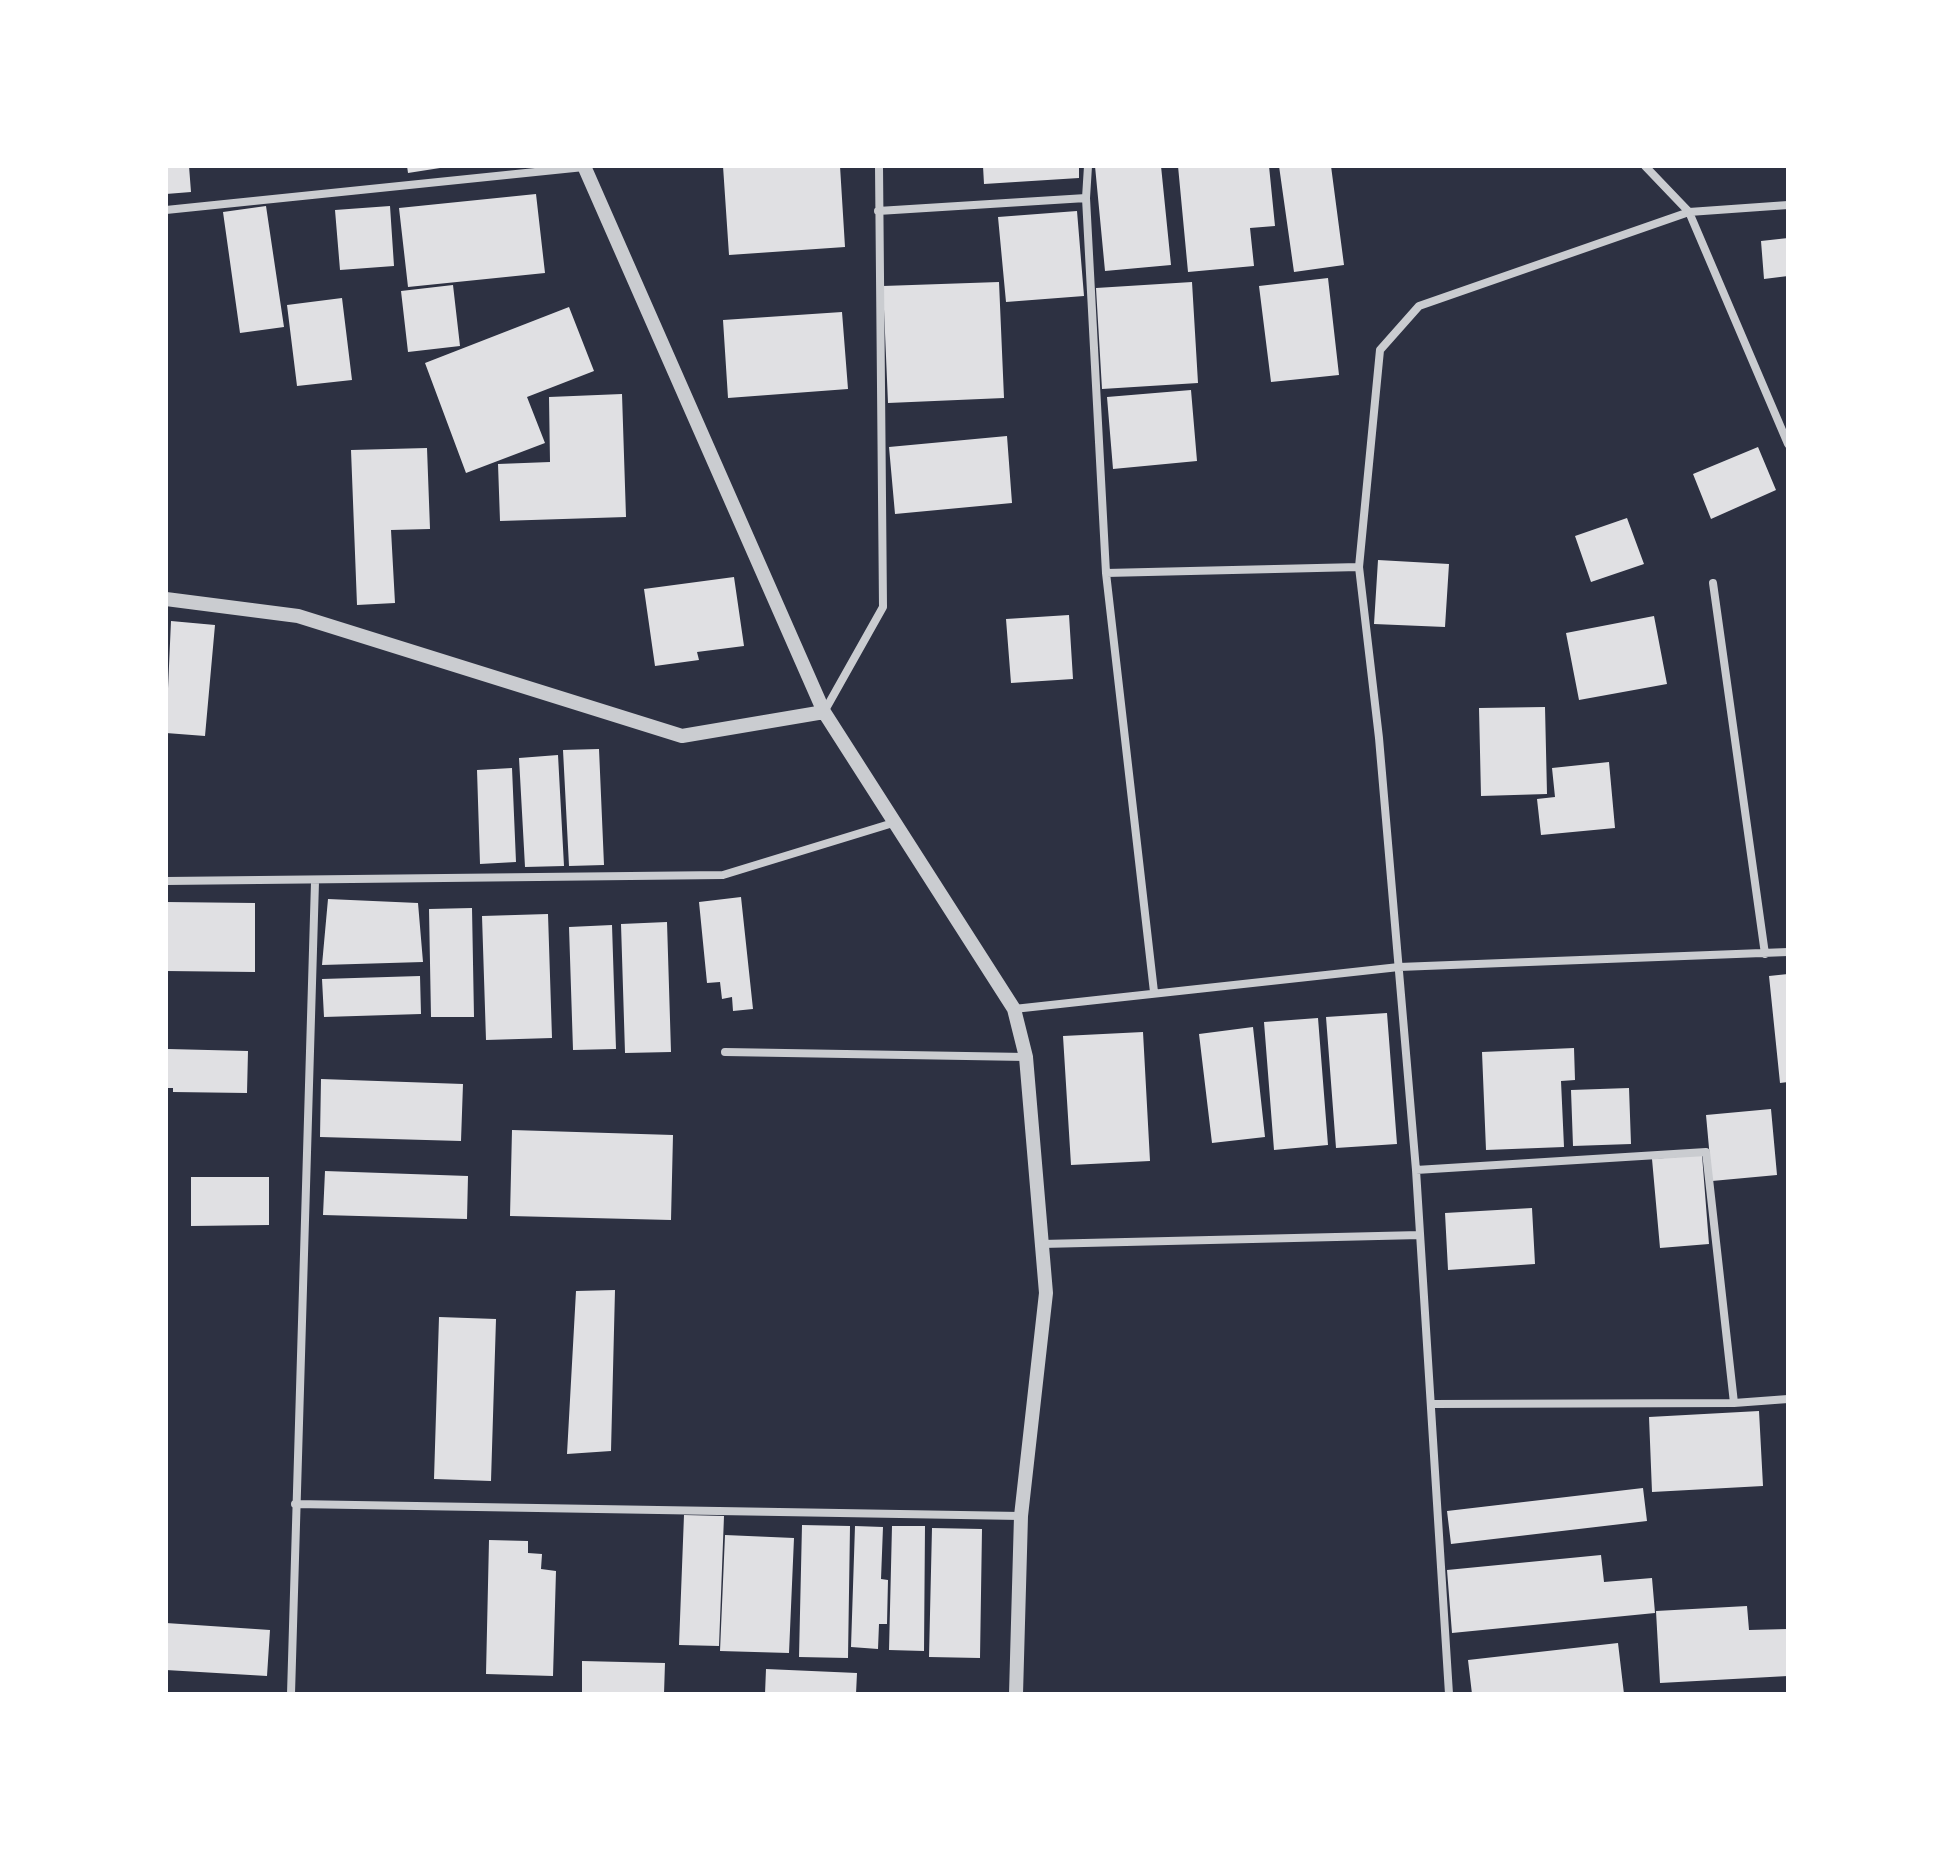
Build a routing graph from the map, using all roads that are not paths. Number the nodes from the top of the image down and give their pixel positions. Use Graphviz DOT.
graph roads {
  1 [pos="584,166"];
  2 [pos="879,166"];
  3 [pos="1088,166"];
  4 [pos="1645,166"];
  5 [pos="1086,198"];
  6 [pos="1788,205"];
  7 [pos="166,210"];
  8 [pos="878,211"];
  9 [pos="1689,212"];
  10 [pos="1788,444"];
  11 [pos="1359,567"];
  12 [pos="1106,573"];
  13 [pos="1713,583"];
  14 [pos="166,599"];
  15 [pos="824,712"];
  16 [pos="893,823"];
  17 [pos="166,881"];
  18 [pos="315,882"];
  19 [pos="1788,952"];
  20 [pos="1765,954"];
  21 [pos="1399,967"];
  22 [pos="1154,992"];
  23 [pos="1014,1009"];
  24 [pos="725,1052"];
  25 [pos="1026,1057"];
  26 [pos="1416,1170"];
  27 [pos="1420,1235"];
  28 [pos="1042,1244"];
  29 [pos="1788,1399"];
  30 [pos="1734,1403"];
  31 [pos="1433,1404"];
  32 [pos="295,1504"];
  33 [pos="1021,1516"];
  34 [pos="291,1694"];
  35 [pos="1016,1694"];
  36 [pos="1449,1694"];
  1 -- 7 [label="street"];
  1 -- 15 [label="street"];
  2 -- 8 [label="street"];
  3 -- 5 [label="street"];
  4 -- 9 [label="street"];
  5 -- 8 [label="street"];
  5 -- 12 [label="street"];
  6 -- 9 [label="street"];
  8 -- 15 [label="street"];
  9 -- 10 [label="street"];
  9 -- 11 [label="street"];
  11 -- 12 [label="street"];
  11 -- 21 [label="street"];
  12 -- 22 [label="street"];
  13 -- 20 [label="street"];
  14 -- 15 [label="street"];
  15 -- 16 [label="street"];
  16 -- 18 [label="street"];
  16 -- 23 [label="street"];
  17 -- 18 [label="street"];
  18 -- 32 [label="street"];
  19 -- 20 [label="street"];
  20 -- 21 [label="street"];
  21 -- 22 [label="street"];
  21 -- 26 [label="street"];
  22 -- 23 [label="street"];
  23 -- 25 [label="street"];
  24 -- 25 [label="street"];
  25 -- 28 [label="street"];
  26 -- 27 [label="street"];
  26 -- 30 [label="street"];
  27 -- 28 [label="street"];
  27 -- 31 [label="street"];
  28 -- 33 [label="street"];
  29 -- 30 [label="street"];
  30 -- 31 [label="street"];
  31 -- 36 [label="street"];
  32 -- 33 [label="street"];
  32 -- 34 [label="street"];
  33 -- 35 [label="street"];
}
